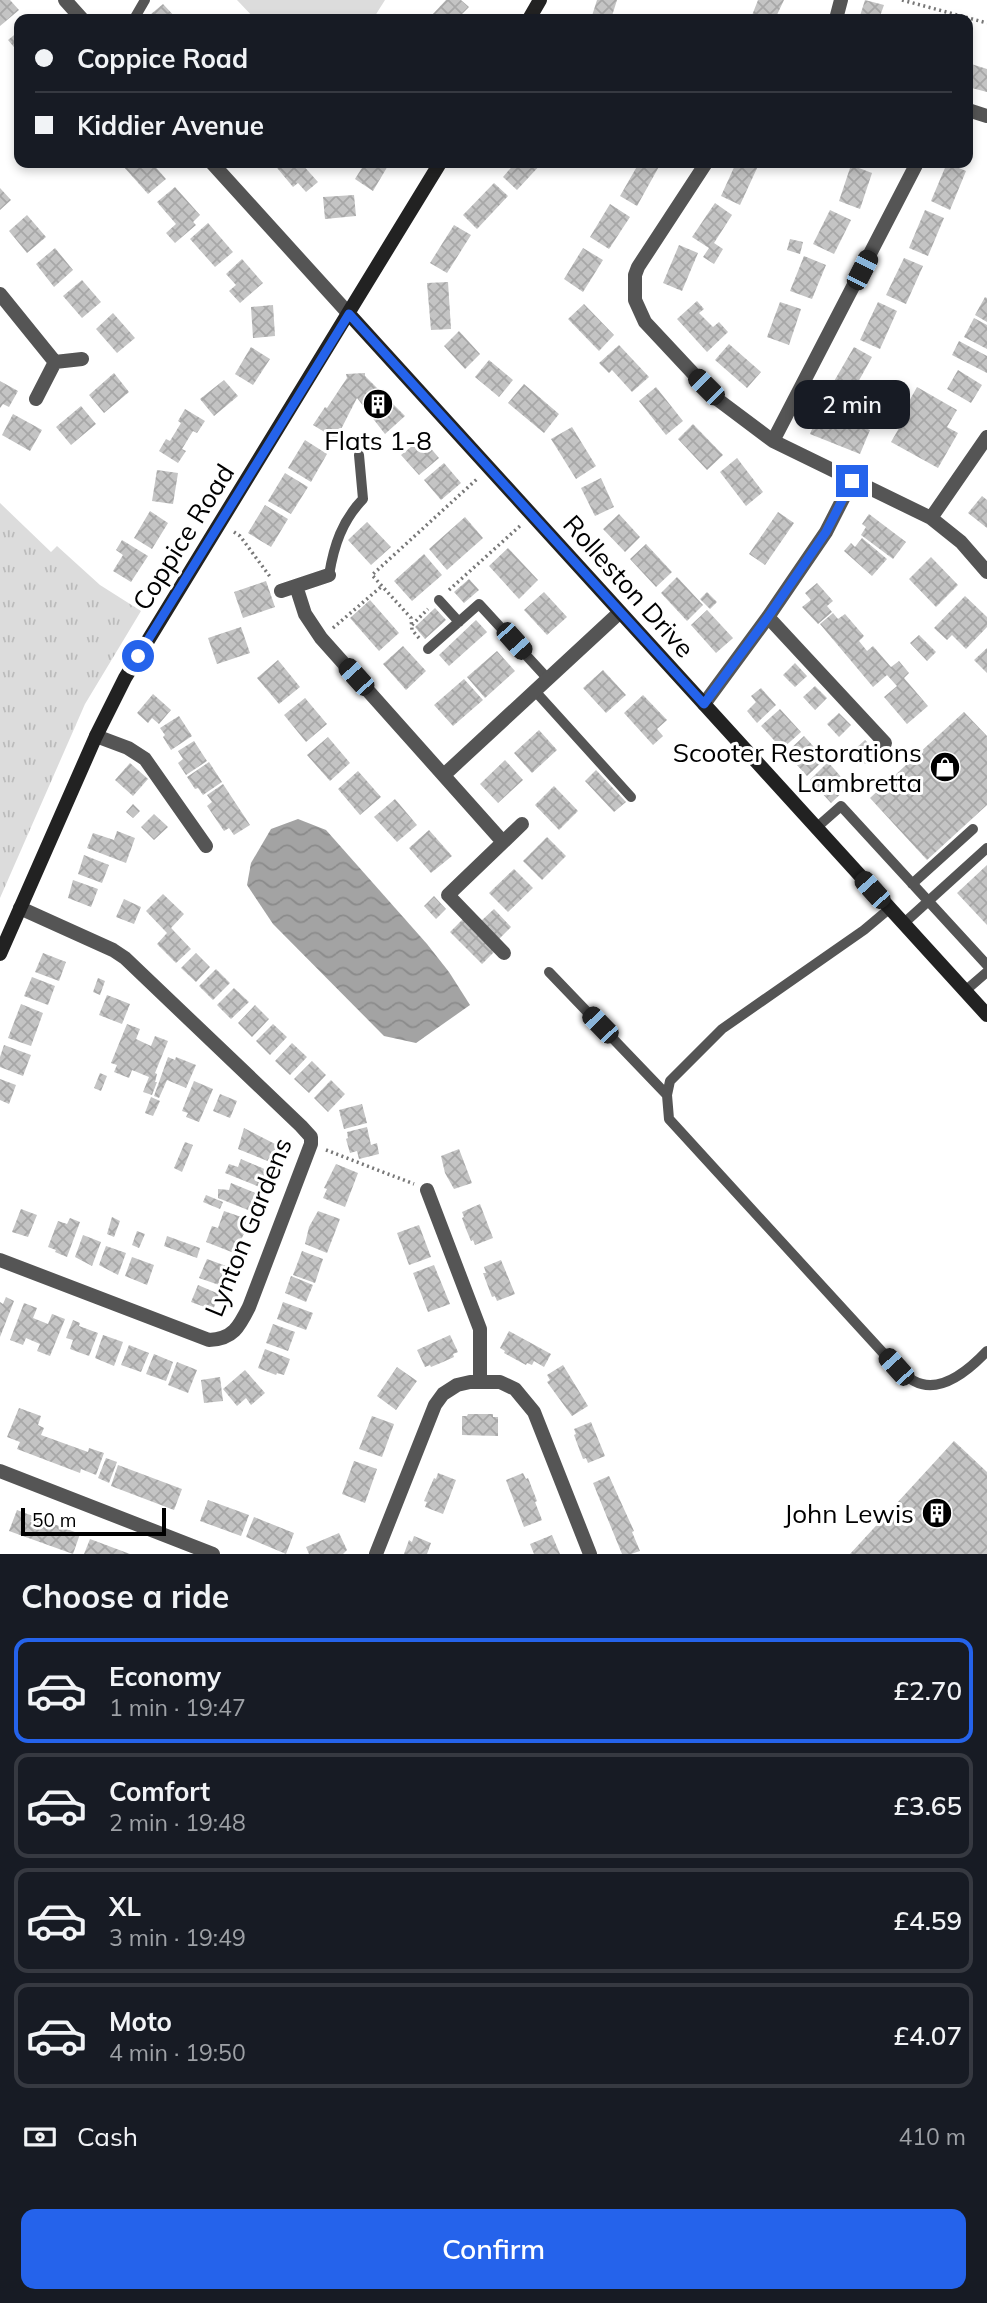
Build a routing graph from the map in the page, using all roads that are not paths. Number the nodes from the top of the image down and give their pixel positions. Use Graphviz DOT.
graph roads {
  1 [pos="65,0"];
  2 [pos="78,14"];
  3 [pos="217,168"];
  4 [pos="437,168"];
  5 [pos="703,168"];
  6 [pos="914,168"];
  7 [pos="0,293"];
  8 [pos="349,314"];
  9 [pos="82,359"];
  10 [pos="55,362"];
  11 [pos="36,399"];
  12 [pos="987,437"];
  13 [pos="773,441"];
  14 [pos="359,455"];
  15 [pos="852,481"];
  16 [pos="931,518"];
  17 [pos="987,572"];
  18 [pos="329,575"];
  19 [pos="296,586"];
  20 [pos="281,591"];
  21 [pos="439,600"];
  22 [pos="619,613"];
  23 [pos="768,617"];
  24 [pos="459,622"];
  25 [pos="428,649"];
  26 [pos="548,678"];
  27 [pos="535,691"];
  28 [pos="704,704"];
  29 [pos="96,736"];
  30 [pos="884,743"];
  31 [pos="444,774"];
  32 [pos="631,797"];
  33 [pos="522,824"];
  34 [pos="816,828"];
  35 [pos="973,829"];
  36 [pos="503,842"];
  37 [pos="206,846"];
  38 [pos="987,848"];
  39 [pos="912,884"];
  40 [pos="928,901"];
  41 [pos="20,908"];
  42 [pos="889,909"];
  43 [pos="903,924"];
  44 [pos="504,953"];
  45 [pos="0,954"];
  46 [pos="987,965"];
  47 [pos="549,972"];
  48 [pos="987,972"];
  49 [pos="965,991"];
  50 [pos="987,1015"];
  51 [pos="667,1095"];
  52 [pos="427,1190"];
  53 [pos="0,1260"];
  54 [pos="987,1351"];
  55 [pos="480,1381"];
  56 [pos="0,1471"];
  57 [pos="213,1554"];
  58 [pos="376,1554"];
  59 [pos="590,1554"];
  1 -- 2 [label="street"];
  3 -- 8 [label="street"];
  4 -- 8 [label="street, Coppice Road"];
  5 -- 13 [label="street"];
  6 -- 13 [label="street"];
  7 -- 10 [label="street"];
  8 -- 22 [label="street, Rolleston Drive"];
  8 -- 29 [label="street, Coppice Road"];
  9 -- 10 [label="street"];
  10 -- 11 [label="street"];
  12 -- 16 [label="street"];
  13 -- 15 [label="street"];
  14 -- 18 [label="lane"];
  15 -- 16 [label="street"];
  15 -- 23 [label="street"];
  16 -- 17 [label="street"];
  18 -- 19 [label="street"];
  19 -- 20 [label="street"];
  19 -- 31 [label="street"];
  21 -- 24 [label="lane"];
  22 -- 26 [label="street"];
  22 -- 28 [label="street, Rolleston Drive"];
  23 -- 28 [label="street"];
  23 -- 30 [label="street"];
  24 -- 25 [label="lane"];
  24 -- 26 [label="lane"];
  26 -- 27 [label="street"];
  27 -- 31 [label="street"];
  27 -- 32 [label="lane"];
  28 -- 34 [label="street, Rolleston Drive"];
  29 -- 37 [label="street"];
  29 -- 41 [label="street, Coppice Road"];
  31 -- 36 [label="street"];
  33 -- 36 [label="street"];
  34 -- 39 [label="lane"];
  34 -- 42 [label="street, Rolleston Drive"];
  35 -- 39 [label="lane"];
  36 -- 44 [label="street"];
  38 -- 40 [label="lane"];
  39 -- 40 [label="lane"];
  40 -- 43 [label="lane"];
  40 -- 46 [label="lane"];
  41 -- 45 [label="street, Coppice Road"];
  41 -- 53 [label="street, Lynton Gardens"];
  42 -- 43 [label="street, Rolleston Drive"];
  42 -- 51 [label="lane"];
  43 -- 49 [label="street, Rolleston Drive"];
  47 -- 51 [label="lane"];
  48 -- 49 [label="lane"];
  49 -- 50 [label="street, Rolleston Drive"];
  51 -- 54 [label="lane"];
  52 -- 55 [label="street"];
  55 -- 58 [label="street"];
  55 -- 59 [label="street"];
  56 -- 57 [label="street"];
}
